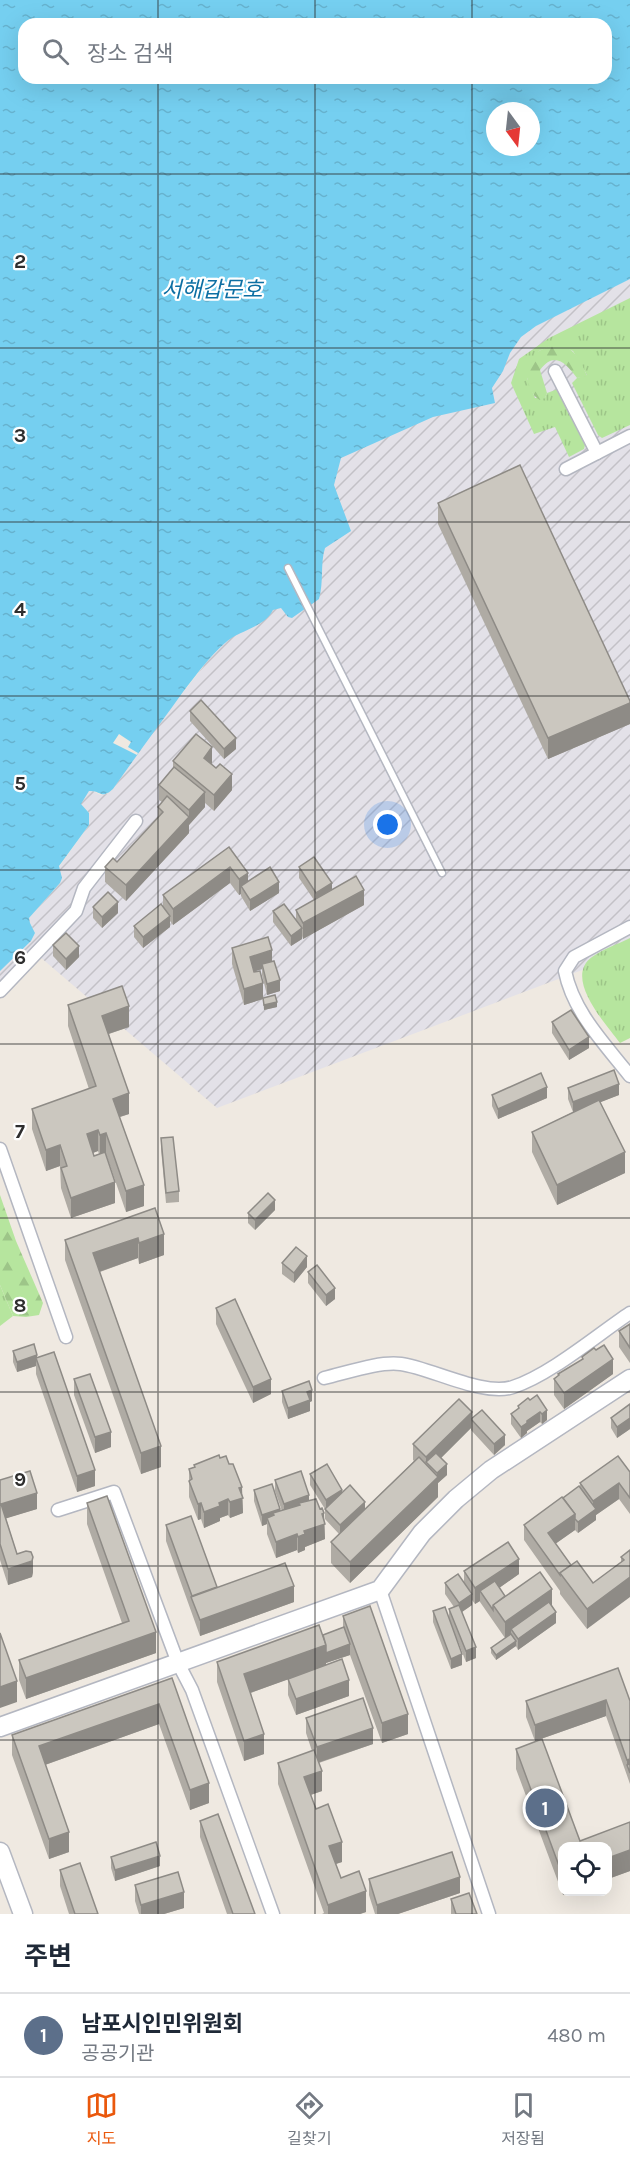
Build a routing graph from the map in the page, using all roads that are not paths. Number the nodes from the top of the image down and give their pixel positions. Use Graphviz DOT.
graph roads {
  1 [pos="555,371"];
  2 [pos="630,436"];
  3 [pos="597,453"];
  4 [pos="566,469"];
  5 [pos="288,568"];
  6 [pos="136,821"];
  7 [pos="442,873"];
  8 [pos="630,927"];
  9 [pos="0,991"];
  10 [pos="630,1076"];
  11 [pos="0,1149"];
  12 [pos="630,1313"];
  13 [pos="66,1337"];
  14 [pos="324,1378"];
  15 [pos="630,1379"];
  16 [pos="58,1510"];
  17 [pos="380,1590"];
  18 [pos="178,1663"];
  19 [pos="0,1726"];
  20 [pos="0,1852"];
  21 [pos="23,1914"];
  22 [pos="273,1914"];
  23 [pos="489,1914"];
  1 -- 3 [label="street"];
  2 -- 3 [label="street"];
  3 -- 4 [label="street"];
  5 -- 7 [label="lane"];
  6 -- 9 [label="street"];
  8 -- 10 [label="street"];
  11 -- 13 [label="street"];
  12 -- 14 [label="street"];
  15 -- 17 [label="street"];
  16 -- 18 [label="street"];
  17 -- 18 [label="street"];
  17 -- 23 [label="street"];
  18 -- 19 [label="street"];
  18 -- 22 [label="street"];
  20 -- 21 [label="street"];
}
